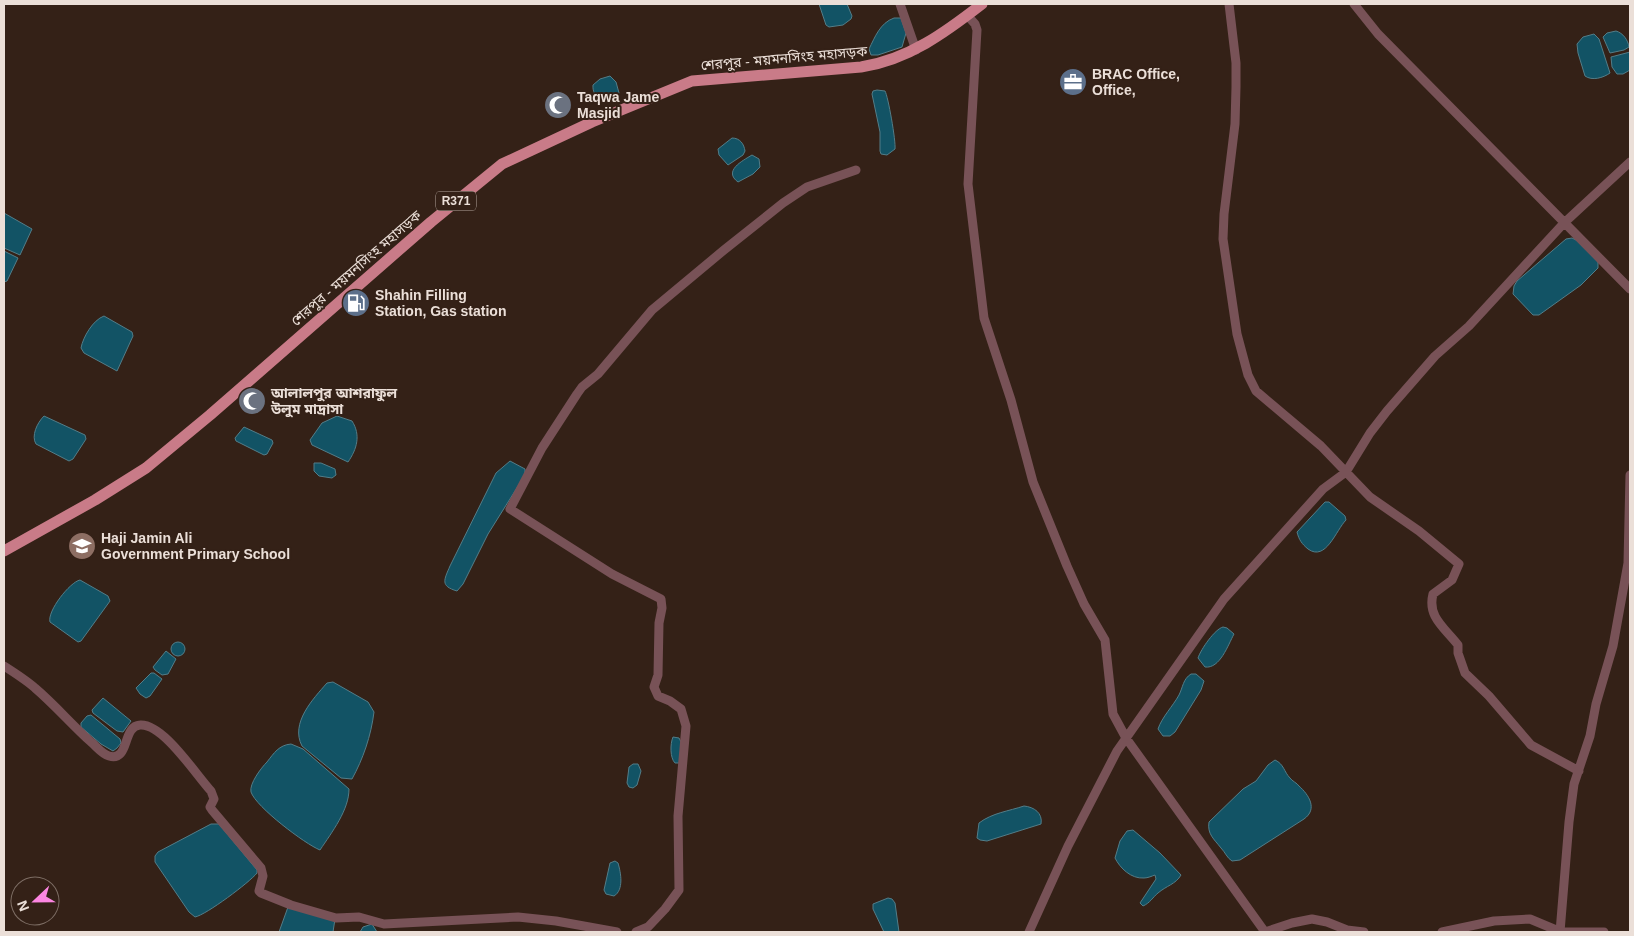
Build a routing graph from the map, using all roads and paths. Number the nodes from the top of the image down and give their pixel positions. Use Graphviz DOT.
graph roads {
  1 [pos="900,4"];
  2 [pos="982,4"];
  3 [pos="1229,4"];
  4 [pos="1354,4"];
  5 [pos="967,16"];
  6 [pos="916,50"];
  7 [pos="1630,162"];
  8 [pos="856,170"];
  9 [pos="1564,223"];
  10 [pos="1630,289"];
  11 [pos="1346,472"];
  12 [pos="1630,475"];
  13 [pos="4,551"];
  14 [pos="4,666"];
  15 [pos="1126,738"];
  16 [pos="1579,771"];
  17 [pos="617,932"];
  18 [pos="636,932"];
  19 [pos="1029,932"];
  20 [pos="1265,932"];
  21 [pos="1364,932"];
  22 [pos="1442,932"];
  23 [pos="1560,932"];
  24 [pos="1604,932"];
  1 -- 6 [label="street"];
  2 -- 5 [label="main road, শেরপুর - ময়মনসিংহ মহাসড়ক / R371"];
  3 -- 11 [label="street"];
  4 -- 9 [label="street"];
  5 -- 6 [label="main road, শেরপুর - ময়মনসিংহ মহাসড়ক / R371"];
  5 -- 15 [label="street"];
  6 -- 13 [label="main road, শেরপুর - ময়মনসিংহ মহাসড়ক / R371"];
  7 -- 9 [label="street"];
  8 -- 18 [label="street"];
  9 -- 10 [label="street"];
  9 -- 11 [label="street"];
  11 -- 15 [label="street"];
  11 -- 16 [label="street"];
  12 -- 16 [label="street"];
  14 -- 17 [label="street"];
  15 -- 19 [label="street"];
  15 -- 20 [label="street"];
  16 -- 23 [label="street"];
  20 -- 21 [label="street"];
  22 -- 23 [label="street"];
  23 -- 24 [label="street"];
}
